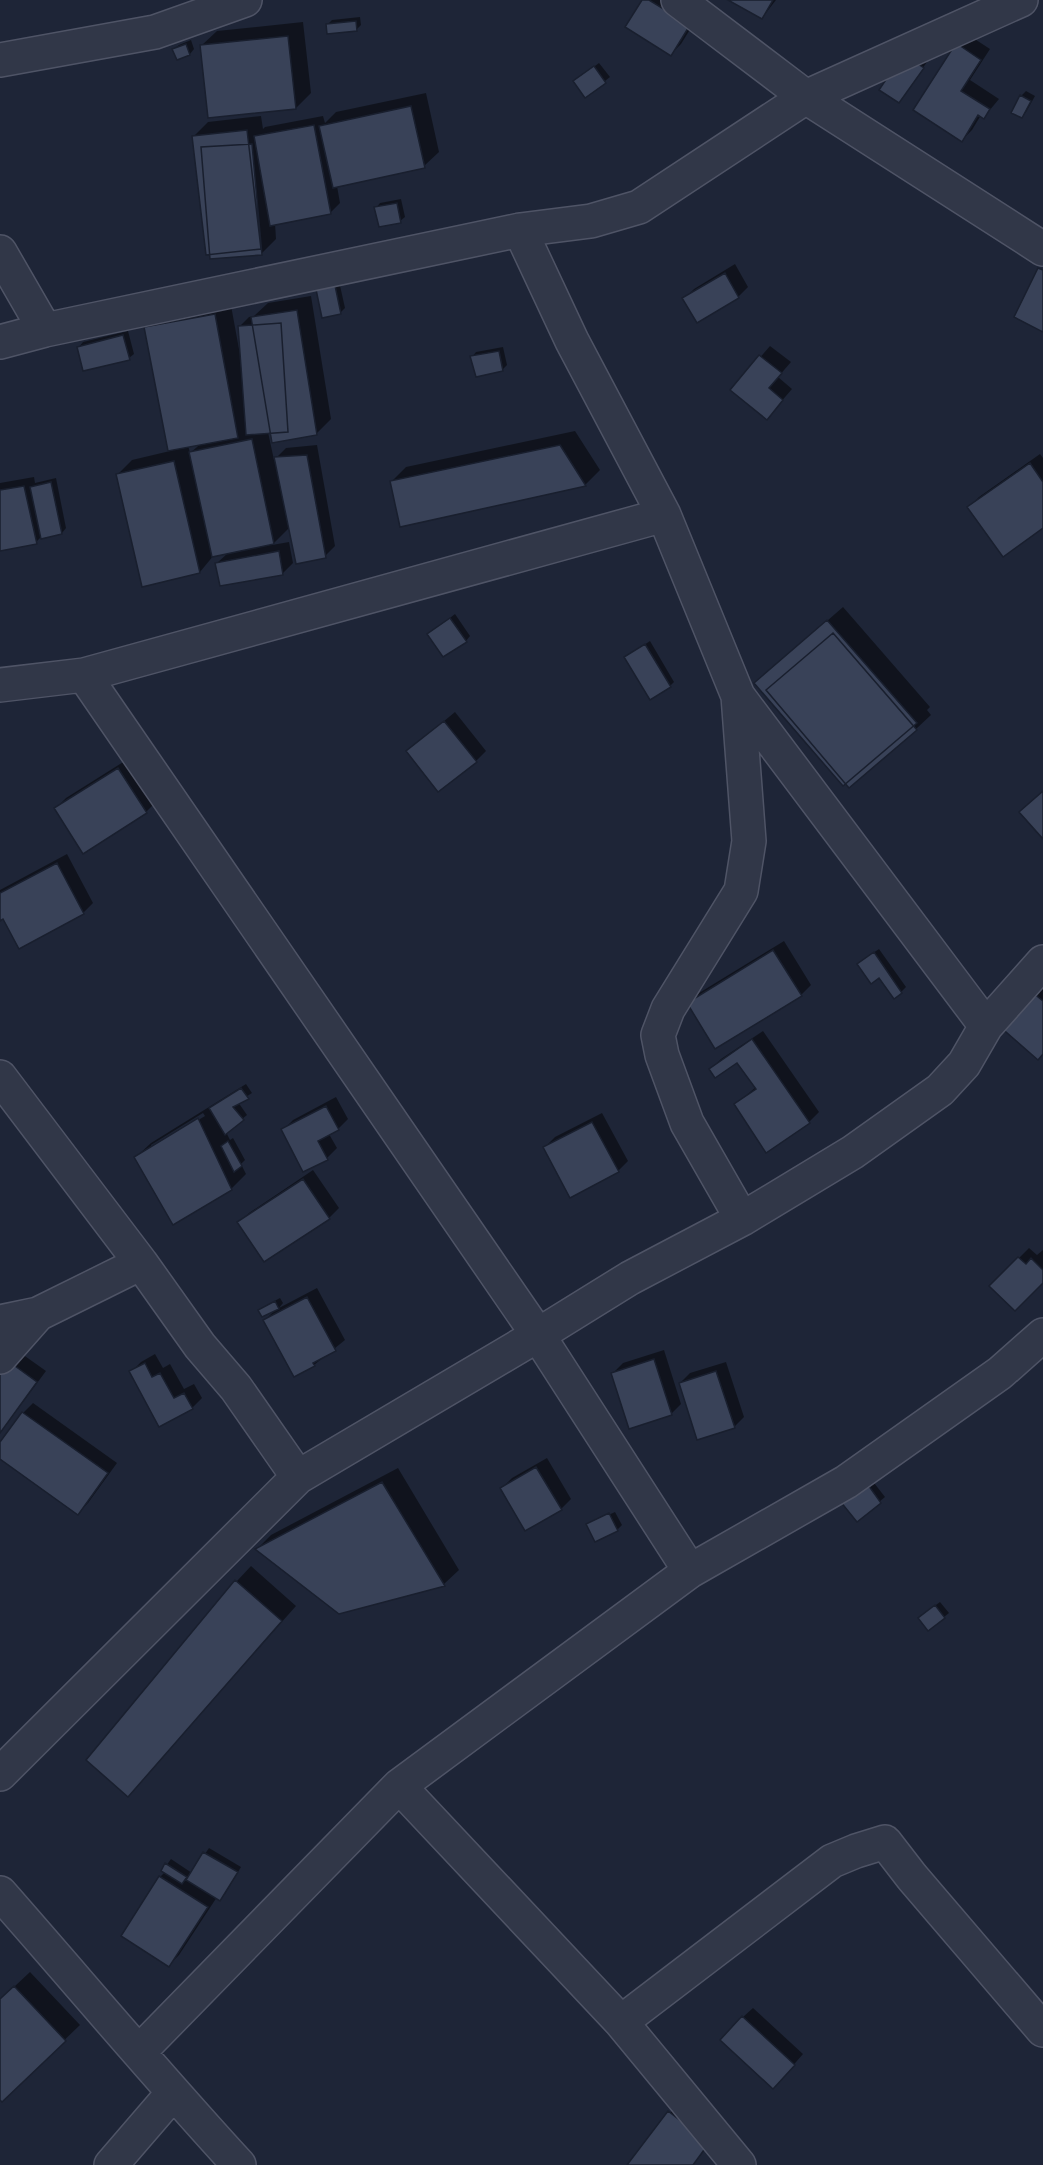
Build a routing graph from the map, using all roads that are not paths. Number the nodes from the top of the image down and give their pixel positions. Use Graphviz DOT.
graph roads {
  1 [pos="245,0"];
  2 [pos="678,0"];
  3 [pos="1021,0"];
  4 [pos="0,60"];
  5 [pos="806,97"];
  6 [pos="520,230"];
  7 [pos="1043,249"];
  8 [pos="0,252"];
  9 [pos="45,330"];
  10 [pos="0,342"];
  11 [pos="664,515"];
  12 [pos="84,675"];
  13 [pos="0,685"];
  14 [pos="738,696"];
  15 [pos="1043,962"];
  16 [pos="986,1026"];
  17 [pos="0,1077"];
  18 [pos="742,1219"];
  19 [pos="141,1263"];
  20 [pos="38,1314"];
  21 [pos="0,1322"];
  22 [pos="538,1335"];
  23 [pos="1043,1335"];
  24 [pos="0,1357"];
  25 [pos="298,1477"];
  26 [pos="690,1571"];
  27 [pos="0,1774"];
  28 [pos="399,1786"];
  29 [pos="0,1893"];
  30 [pos="621,2022"];
  31 [pos="1043,2030"];
  32 [pos="139,2052"];
  33 [pos="173,2093"];
  34 [pos="111,2165"];
  35 [pos="239,2165"];
  36 [pos="739,2165"];
  1 -- 4 [label="street"];
  2 -- 5 [label="street"];
  3 -- 5 [label="street"];
  5 -- 6 [label="street"];
  5 -- 7 [label="street"];
  6 -- 9 [label="street"];
  6 -- 11 [label="street"];
  8 -- 9 [label="street"];
  9 -- 10 [label="street"];
  11 -- 12 [label="street"];
  11 -- 14 [label="street"];
  12 -- 13 [label="street"];
  12 -- 22 [label="street"];
  14 -- 16 [label="street"];
  14 -- 18 [label="street"];
  15 -- 16 [label="street"];
  16 -- 18 [label="street"];
  17 -- 19 [label="street"];
  18 -- 22 [label="street"];
  19 -- 20 [label="street"];
  19 -- 25 [label="street"];
  20 -- 21 [label="street"];
  20 -- 24 [label="street"];
  22 -- 25 [label="street"];
  22 -- 26 [label="street"];
  23 -- 26 [label="street"];
  25 -- 27 [label="street"];
  26 -- 28 [label="street"];
  28 -- 30 [label="street"];
  28 -- 32 [label="street"];
  29 -- 32 [label="street"];
  30 -- 31 [label="street"];
  30 -- 36 [label="street"];
  32 -- 33 [label="street"];
  33 -- 34 [label="street"];
  33 -- 35 [label="street"];
}
